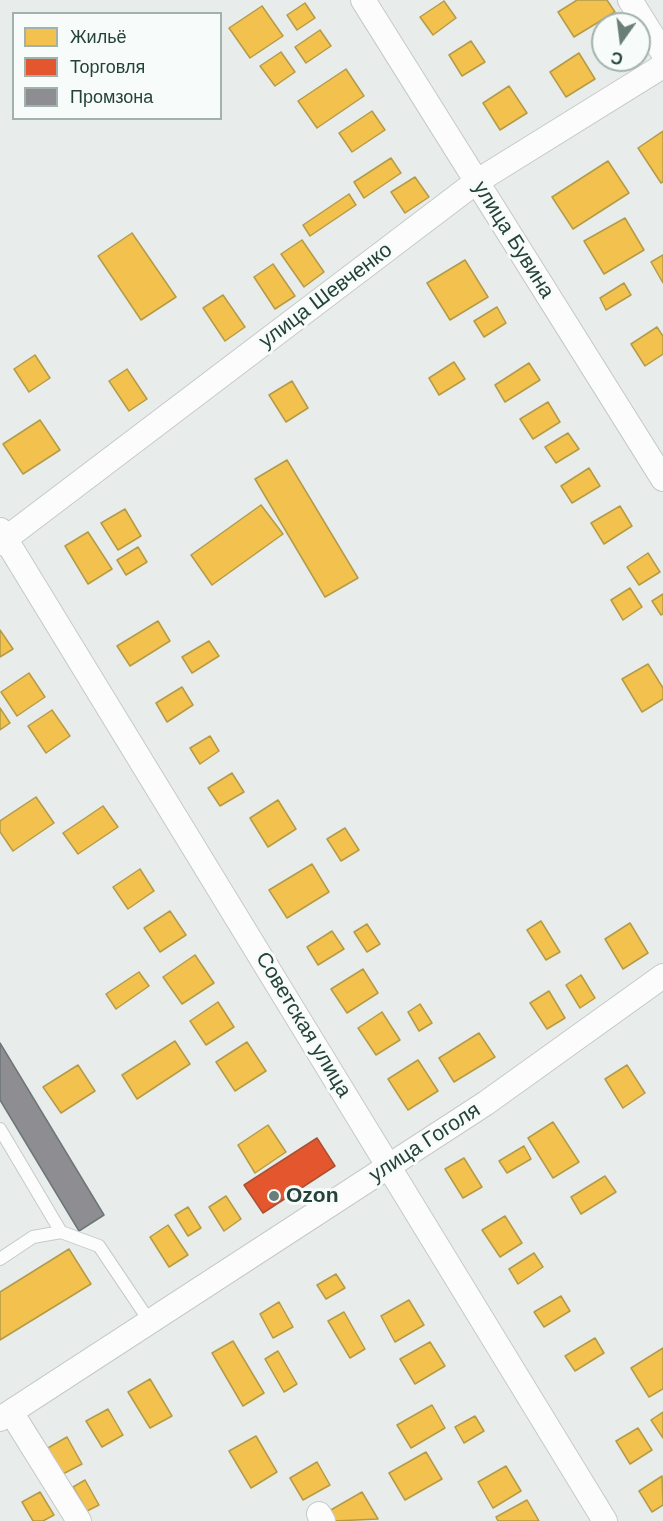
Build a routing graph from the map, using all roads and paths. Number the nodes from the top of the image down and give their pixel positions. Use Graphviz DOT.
graph roads {
  1 [pos="363,0"];
  2 [pos="630,0"];
  3 [pos="663,53"];
  4 [pos="663,66"];
  5 [pos="476,182"];
  6 [pos="663,479"];
  7 [pos="2,537"];
  8 [pos="663,976"];
  9 [pos="0,1129"];
  10 [pos="389,1166"];
  11 [pos="61,1232"];
  12 [pos="0,1259"];
  13 [pos="150,1322"];
  14 [pos="5,1415"];
  15 [pos="79,1521"];
  16 [pos="605,1521"];
  1 -- 5 [label="street, улица Бувина"];
  2 -- 3 [label="street"];
  4 -- 5 [label="street, улица Шевченко"];
  5 -- 6 [label="street, улица Бувина"];
  5 -- 7 [label="street, улица Шевченко"];
  7 -- 10 [label="street, Советская улица"];
  8 -- 10 [label="street, улица Гоголя"];
  9 -- 11 [label="lane"];
  10 -- 13 [label="street, улица Гоголя"];
  10 -- 16 [label="street, Советская улица"];
  11 -- 12 [label="lane"];
  11 -- 13 [label="lane"];
  13 -- 14 [label="street, улица Гоголя"];
  14 -- 15 [label="street"];
}
